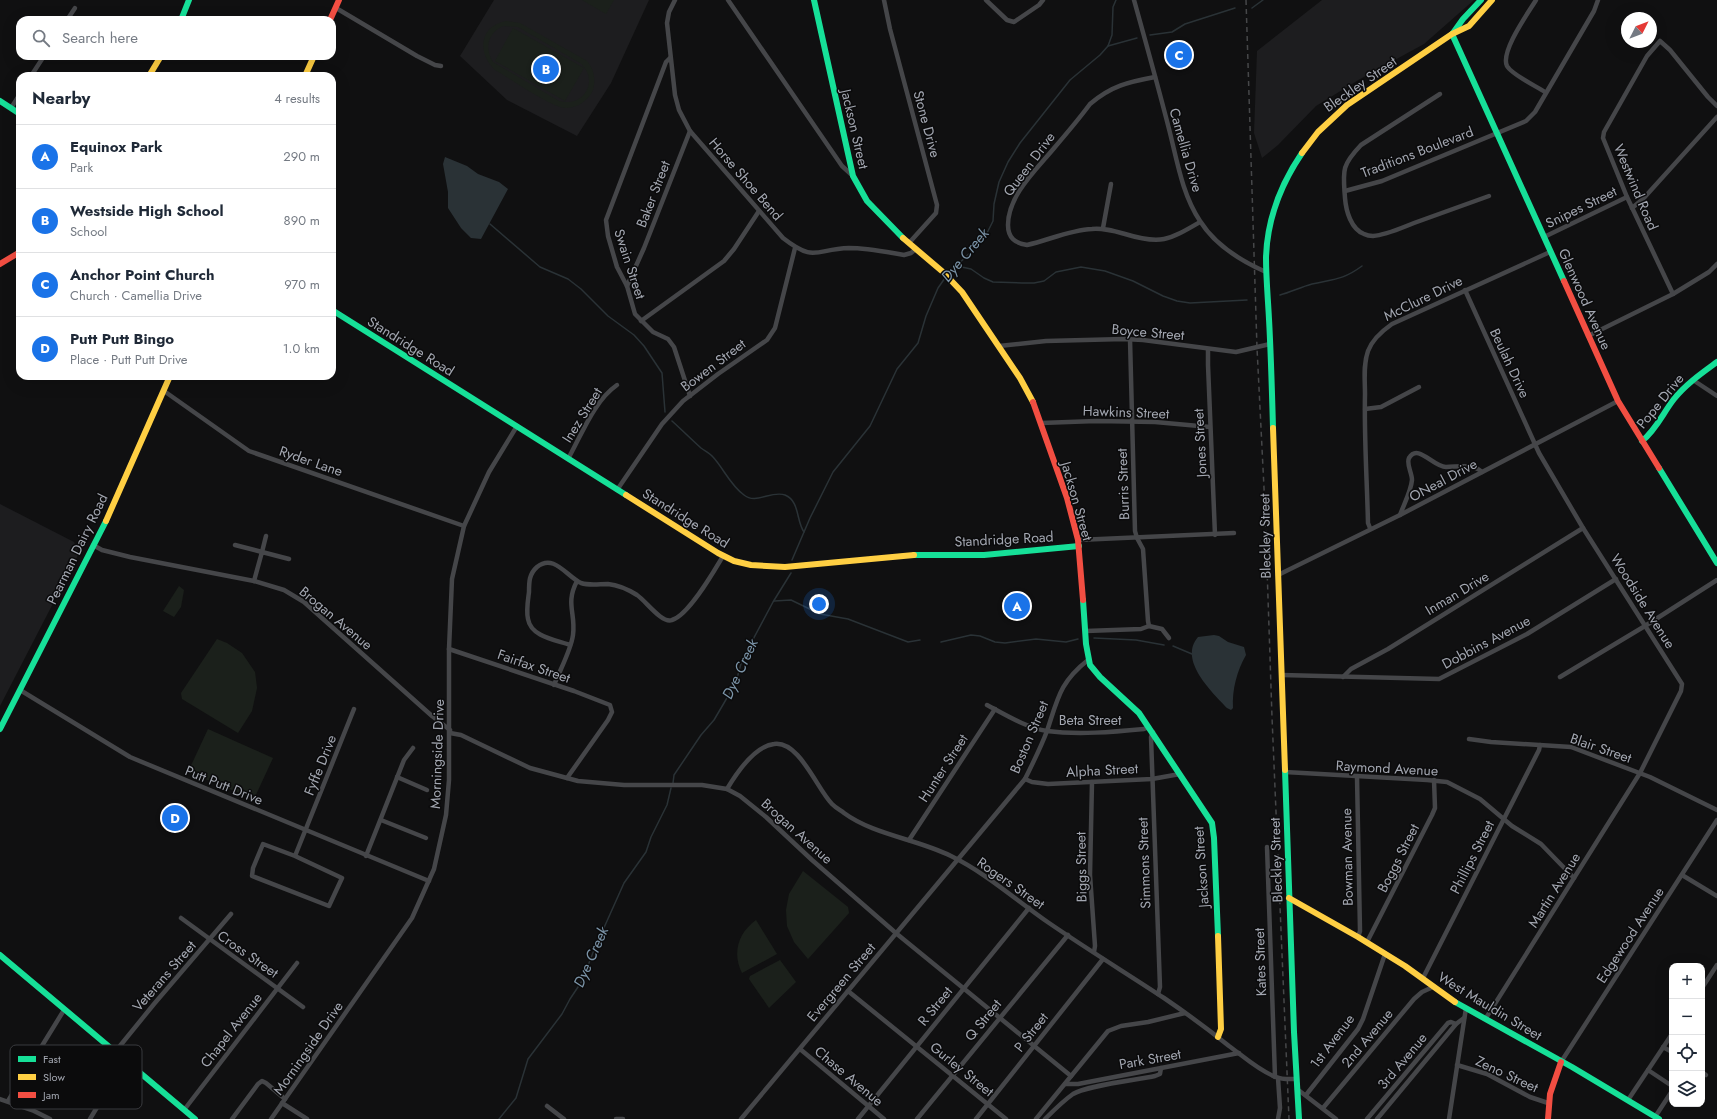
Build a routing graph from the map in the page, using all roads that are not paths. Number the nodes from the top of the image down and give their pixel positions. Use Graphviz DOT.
graph roads {
  1 [pos="189,0"];
  2 [pos="339,0"];
  3 [pos="675,0"];
  4 [pos="728,0"];
  5 [pos="814,0"];
  6 [pos="884,0"];
  7 [pos="986,0"];
  8 [pos="1043,0"];
  9 [pos="1134,0"];
  10 [pos="1480,0"];
  11 [pos="1492,0"];
  12 [pos="1536,0"];
  13 [pos="1598,0"];
  14 [pos="75,8"];
  15 [pos="336,8"];
  16 [pos="70,16"];
  17 [pos="183,16"];
  18 [pos="332,16"];
  19 [pos="1452,34"];
  20 [pos="670,58"];
  21 [pos="41,60"];
  22 [pos="159,60"];
  23 [pos="312,60"];
  24 [pos="441,66"];
  25 [pos="34,72"];
  26 [pos="151,72"];
  27 [pos="307,72"];
  28 [pos="1155,77"];
  29 [pos="1545,92"];
  30 [pos="1440,94"];
  31 [pos="16,100"];
  32 [pos="0,101"];
  33 [pos="1717,106"];
  34 [pos="11,108"];
  35 [pos="16,111"];
  36 [pos="1717,117"];
  37 [pos="690,131"];
  38 [pos="1496,133"];
  39 [pos="853,176"];
  40 [pos="1111,184"];
  41 [pos="1345,191"];
  42 [pos="1489,196"];
  43 [pos="1627,197"];
  44 [pos="1632,208"];
  45 [pos="759,211"];
  46 [pos="1200,222"];
  47 [pos="1103,228"];
  48 [pos="1544,237"];
  49 [pos="909,243"];
  50 [pos="795,248"];
  51 [pos="916,249"];
  52 [pos="1550,252"];
  53 [pos="16,254"];
  54 [pos="0,264"];
  55 [pos="1717,264"];
  56 [pos="1266,272"];
  57 [pos="627,286"];
  58 [pos="1465,290"];
  59 [pos="1673,294"];
  60 [pos="336,313"];
  61 [pos="641,321"];
  62 [pos="1588,336"];
  63 [pos="1130,339"];
  64 [pos="1270,344"];
  65 [pos="999,346"];
  66 [pos="1208,350"];
  67 [pos="1717,362"];
  68 [pos="168,380"];
  69 [pos="1693,380"];
  70 [pos="617,384"];
  71 [pos="1419,387"];
  72 [pos="164,391"];
  73 [pos="690,396"];
  74 [pos="1717,396"];
  75 [pos="1618,402"];
  76 [pos="1365,409"];
  77 [pos="1132,422"];
  78 [pos="1041,423"];
  79 [pos="517,426"];
  80 [pos="1210,427"];
  81 [pos="1642,442"];
  82 [pos="1535,445"];
  83 [pos="568,459"];
  84 [pos="1482,472"];
  85 [pos="617,490"];
  86 [pos="1400,515"];
  87 [pos="464,526"];
  88 [pos="1370,528"];
  89 [pos="1583,528"];
  90 [pos="1234,534"];
  91 [pos="1215,535"];
  92 [pos="266,536"];
  93 [pos="1136,538"];
  94 [pos="1078,543"];
  95 [pos="93,545"];
  96 [pos="235,545"];
  97 [pos="262,552"];
  98 [pos="723,556"];
  99 [pos="289,559"];
  100 [pos="1717,563"];
  101 [pos="1278,575"];
  102 [pos="1616,579"];
  103 [pos="1717,580"];
  104 [pos="254,581"];
  105 [pos="577,581"];
  106 [pos="1149,626"];
  107 [pos="1645,626"];
  108 [pos="1086,632"];
  109 [pos="1169,638"];
  110 [pos="570,645"];
  111 [pos="449,649"];
  112 [pos="1088,660"];
  113 [pos="1282,676"];
  114 [pos="1343,677"];
  115 [pos="1560,677"];
  116 [pos="554,685"];
  117 [pos="20,690"];
  118 [pos="987,705"];
  119 [pos="354,709"];
  120 [pos="995,709"];
  121 [pos="0,729"];
  122 [pos="1151,729"];
  123 [pos="450,731"];
  124 [pos="1047,731"];
  125 [pos="1469,740"];
  126 [pos="1540,745"];
  127 [pos="413,748"];
  128 [pos="1285,772"];
  129 [pos="1640,773"];
  130 [pos="1180,774"];
  131 [pos="397,777"];
  132 [pos="1357,777"];
  133 [pos="567,778"];
  134 [pos="1025,779"];
  135 [pos="1152,779"];
  136 [pos="1434,780"];
  137 [pos="1092,782"];
  138 [pos="727,789"];
  139 [pos="427,790"];
  140 [pos="1717,810"];
  141 [pos="1504,819"];
  142 [pos="381,820"];
  143 [pos="1717,820"];
  144 [pos="306,830"];
  145 [pos="426,838"];
  146 [pos="909,840"];
  147 [pos="1267,847"];
  148 [pos="295,856"];
  149 [pos="366,856"];
  150 [pos="958,860"];
  151 [pos="1682,875"];
  152 [pos="1574,878"];
  153 [pos="429,881"];
  154 [pos="1717,896"];
  155 [pos="1290,898"];
  156 [pos="1029,908"];
  157 [pos="231,914"];
  158 [pos="181,918"];
  159 [pos="897,934"];
  160 [pos="1068,935"];
  161 [pos="1358,937"];
  162 [pos="209,940"];
  163 [pos="1367,942"];
  164 [pos="1094,952"];
  165 [pos="1385,954"];
  166 [pos="0,955"];
  167 [pos="1103,959"];
  168 [pos="297,963"];
  169 [pos="1717,965"];
  170 [pos="1423,978"];
  171 [pos="1705,983"];
  172 [pos="1433,987"];
  173 [pos="277,989"];
  174 [pos="963,989"];
  175 [pos="848,991"];
  176 [pos="1158,994"];
  177 [pos="303,1007"];
  178 [pos="1466,1008"];
  179 [pos="64,1010"];
  180 [pos="1185,1013"];
  181 [pos="999,1018"];
  182 [pos="1464,1018"];
  183 [pos="1486,1018"];
  184 [pos="1456,1024"];
  185 [pos="1671,1035"];
  186 [pos="1218,1037"];
  187 [pos="42,1045"];
  188 [pos="106,1045"];
  189 [pos="121,1045"];
  190 [pos="1034,1046"];
  191 [pos="916,1047"];
  192 [pos="1663,1047"];
  193 [pos="800,1049"];
  194 [pos="1669,1050"];
  195 [pos="1239,1053"];
  196 [pos="1561,1062"];
  197 [pos="1457,1065"];
  198 [pos="1161,1068"];
  199 [pos="1648,1070"];
  200 [pos="142,1075"];
  201 [pos="952,1076"];
  202 [pos="1071,1076"];
  203 [pos="1277,1078"];
  204 [pos="1297,1079"];
  205 [pos="1065,1084"];
  206 [pos="1669,1084"];
  207 [pos="1297,1089"];
  208 [pos="1306,1095"];
  209 [pos="1669,1096"];
  210 [pos="10,1098"];
  211 [pos="0,1099"];
  212 [pos="1628,1100"];
  213 [pos="8,1101"];
  214 [pos="283,1101"];
  215 [pos="988,1104"];
  216 [pos="1548,1104"];
  217 [pos="547,1106"];
  218 [pos="868,1106"];
  219 [pos="1323,1108"];
  220 [pos="27,1109"];
  221 [pos="96,1109"];
  222 [pos="184,1110"];
  223 [pos="1657,1118"];
  224 [pos="50,1119"];
  225 [pos="90,1119"];
  226 [pos="194,1119"];
  227 [pos="232,1119"];
  228 [pos="271,1119"];
  229 [pos="307,1119"];
  230 [pos="564,1119"];
  231 [pos="616,1119"];
  232 [pos="623,1119"];
  233 [pos="741,1119"];
  234 [pos="858,1119"];
  235 [pos="884,1119"];
  236 [pos="917,1119"];
  237 [pos="976,1119"];
  238 [pos="1006,1119"];
  239 [pos="1036,1119"];
  240 [pos="1045,1119"];
  241 [pos="1278,1119"];
  242 [pos="1299,1119"];
  243 [pos="1336,1119"];
  244 [pos="1367,1119"];
  245 [pos="1377,1119"];
  246 [pos="1449,1119"];
  247 [pos="1548,1119"];
  1 -- 17 [label="main road"];
  2 -- 15 [label="main road"];
  3 -- 20 [label="street, Horse Shoe Bend"];
  4 -- 39 [label="street"];
  5 -- 39 [label="main road, Jackson Street"];
  6 -- 49 [label="street, Stone Drive"];
  7 -- 8 [label="street"];
  9 -- 28 [label="street, Camellia Drive"];
  10 -- 19 [label="main road, Bleckley Street"];
  11 -- 19 [label="main road, Bleckley Street"];
  12 -- 29 [label="street"];
  13 -- 29 [label="street, Traditions Boulevard"];
  14 -- 16 [label="street"];
  15 -- 18 [label="main road"];
  15 -- 24 [label="street"];
  19 -- 38 [label="main road, Glenwood Avenue"];
  19 -- 56 [label="main road, Bleckley Street"];
  20 -- 37 [label="street, Horse Shoe Bend"];
  20 -- 57 [label="street, Swain Street"];
  21 -- 25 [label="street"];
  22 -- 26 [label="main road"];
  23 -- 27 [label="main road"];
  28 -- 46 [label="street, Camellia Drive"];
  28 -- 47 [label="street, Queen Drive"];
  29 -- 38 [label="street, Traditions Boulevard"];
  30 -- 41 [label="street"];
  31 -- 34 [label="street"];
  32 -- 34 [label="main road"];
  33 -- 43 [label="street, Westwind Road"];
  34 -- 35 [label="main road"];
  36 -- 44 [label="street"];
  37 -- 45 [label="street, Horse Shoe Bend"];
  37 -- 57 [label="street, Baker Street"];
  38 -- 41 [label="street, Traditions Boulevard"];
  38 -- 48 [label="main road, Glenwood Avenue"];
  39 -- 49 [label="main road, Jackson Street"];
  40 -- 47 [label="street"];
  41 -- 42 [label="street"];
  43 -- 44 [label="street, Westwind Road"];
  43 -- 48 [label="street, Snipes Street"];
  44 -- 59 [label="street, Westwind Road"];
  45 -- 50 [label="street, Horse Shoe Bend"];
  45 -- 61 [label="street"];
  46 -- 47 [label="street, Queen Drive"];
  46 -- 56 [label="street, Camellia Drive"];
  48 -- 52 [label="main road, Glenwood Avenue"];
  49 -- 51 [label="main road, Jackson Street"];
  50 -- 51 [label="street, Horse Shoe Bend"];
  50 -- 73 [label="street, Bowen Street"];
  51 -- 65 [label="main road, Jackson Street"];
  52 -- 58 [label="street, McClure Drive"];
  52 -- 62 [label="main road, Glenwood Avenue"];
  53 -- 54 [label="main road"];
  55 -- 59 [label="street"];
  56 -- 64 [label="main road, Bleckley Street"];
  57 -- 61 [label="street, Swain Street"];
  58 -- 76 [label="street, McClure Drive"];
  58 -- 82 [label="street, Beulah Drive"];
  59 -- 62 [label="street"];
  60 -- 79 [label="main road, Standridge Road"];
  61 -- 73 [label="street, Swain Street"];
  62 -- 75 [label="main road, Glenwood Avenue"];
  63 -- 65 [label="street, Boyce Street"];
  63 -- 66 [label="street, Boyce Street"];
  63 -- 77 [label="street, Burris Street"];
  64 -- 66 [label="street, Boyce Street"];
  64 -- 101 [label="main road, Bleckley Street"];
  65 -- 78 [label="main road, Jackson Street"];
  66 -- 80 [label="street, Jones Street"];
  67 -- 69 [label="main road, Pope Drive"];
  68 -- 72 [label="main road, Pearman Dairy Road"];
  69 -- 74 [label="street"];
  69 -- 81 [label="main road, Pope Drive"];
  70 -- 83 [label="street, Inez Street"];
  71 -- 76 [label="street"];
  72 -- 87 [label="street, Ryder Lane"];
  72 -- 95 [label="main road, Pearman Dairy Road"];
  73 -- 85 [label="street, Bowen Street"];
  75 -- 81 [label="main road, Glenwood Avenue"];
  75 -- 82 [label="street, ONeal Drive"];
  76 -- 88 [label="street, McClure Drive"];
  77 -- 78 [label="street, Hawkins Street"];
  77 -- 80 [label="street, Hawkins Street"];
  77 -- 93 [label="street, Burris Street"];
  78 -- 94 [label="main road, Jackson Street"];
  79 -- 83 [label="main road, Standridge Road"];
  79 -- 87 [label="street, Morningside Drive"];
  80 -- 91 [label="street, Jones Street"];
  81 -- 100 [label="main road, Glenwood Avenue"];
  82 -- 84 [label="street, ONeal Drive"];
  82 -- 89 [label="street, Woodside Avenue"];
  83 -- 85 [label="main road, Standridge Road"];
  84 -- 86 [label="street, ONeal Drive"];
  84 -- 86 [label="street"];
  85 -- 98 [label="main road, Standridge Road"];
  86 -- 88 [label="street, ONeal Drive"];
  87 -- 111 [label="street, Morningside Drive"];
  88 -- 101 [label="street, ONeal Drive"];
  89 -- 102 [label="street, Woodside Avenue"];
  89 -- 114 [label="street, Inman Drive"];
  90 -- 91 [label="street"];
  91 -- 93 [label="street"];
  92 -- 97 [label="street"];
  93 -- 94 [label="street"];
  93 -- 106 [label="street, Burris Street"];
  94 -- 98 [label="main road, Standridge Road"];
  94 -- 108 [label="main road, Jackson Street"];
  95 -- 104 [label="street, Brogan Avenue"];
  95 -- 117 [label="main road, Pearman Dairy Road"];
  96 -- 97 [label="street"];
  97 -- 99 [label="street"];
  97 -- 104 [label="street"];
  98 -- 105 [label="street"];
  101 -- 113 [label="main road, Bleckley Street"];
  102 -- 107 [label="street, Woodside Avenue"];
  102 -- 114 [label="street, Dobbins Avenue"];
  103 -- 107 [label="street"];
  104 -- 123 [label="street, Brogan Avenue"];
  105 -- 110 [label="street"];
  105 -- 110 [label="street"];
  106 -- 108 [label="street"];
  106 -- 109 [label="street"];
  107 -- 115 [label="street"];
  107 -- 129 [label="street, Woodside Avenue"];
  108 -- 112 [label="main road, Jackson Street"];
  110 -- 116 [label="street"];
  111 -- 116 [label="street, Fairfax Street"];
  111 -- 123 [label="street, Morningside Drive"];
  112 -- 122 [label="main road, Jackson Street"];
  112 -- 124 [label="street, Boston Street"];
  113 -- 114 [label="street, Dobbins Avenue"];
  113 -- 128 [label="main road, Bleckley Street"];
  116 -- 133 [label="street, Fairfax Street"];
  117 -- 121 [label="main road, Pearman Dairy Road"];
  117 -- 144 [label="street, Putt Putt Drive"];
  118 -- 120 [label="street, Beta Street"];
  119 -- 144 [label="street, Fyffe Drive"];
  120 -- 124 [label="street, Beta Street"];
  120 -- 146 [label="street, Hunter Street"];
  122 -- 124 [label="street, Beta Street"];
  122 -- 130 [label="main road, Jackson Street"];
  122 -- 135 [label="street, Simmons Street"];
  123 -- 133 [label="street, Brogan Avenue"];
  123 -- 153 [label="street, Morningside Drive"];
  124 -- 134 [label="street, Boston Street"];
  125 -- 126 [label="street, Blair Street"];
  126 -- 129 [label="street, Blair Street"];
  126 -- 141 [label="street, Phillips Street"];
  127 -- 131 [label="street"];
  128 -- 132 [label="street, Raymond Avenue"];
  128 -- 155 [label="main road, Bleckley Street"];
  129 -- 140 [label="street, Blair Street"];
  129 -- 152 [label="street, Martin Avenue"];
  130 -- 135 [label="street, Alpha Street"];
  130 -- 186 [label="main road, Jackson Street"];
  131 -- 139 [label="street"];
  131 -- 142 [label="street"];
  132 -- 136 [label="street, Raymond Avenue"];
  132 -- 161 [label="street, Bowman Avenue"];
  133 -- 138 [label="street, Brogan Avenue"];
  134 -- 137 [label="street, Alpha Street"];
  134 -- 150 [label="street, Boston Street"];
  135 -- 137 [label="street, Alpha Street"];
  135 -- 176 [label="street, Simmons Street"];
  136 -- 141 [label="street, Raymond Avenue"];
  136 -- 163 [label="street, Boggs Street"];
  137 -- 164 [label="street, Biggs Street"];
  138 -- 146 [label="street, Rogers Street"];
  138 -- 159 [label="street, Brogan Avenue"];
  141 -- 152 [label="street, Raymond Avenue"];
  141 -- 170 [label="street, Phillips Street"];
  142 -- 145 [label="street"];
  142 -- 149 [label="street"];
  143 -- 151 [label="street, Edgewood Avenue"];
  144 -- 148 [label="street, Fyffe Drive"];
  144 -- 149 [label="street, Putt Putt Drive"];
  146 -- 150 [label="street, Rogers Street"];
  147 -- 203 [label="street, Kates Street"];
  148 -- 148 [label="street"];
  149 -- 153 [label="street, Putt Putt Drive"];
  150 -- 156 [label="street, Rogers Street"];
  150 -- 159 [label="street, Evergreen Street"];
  151 -- 154 [label="street"];
  151 -- 196 [label="street, Edgewood Avenue"];
  152 -- 183 [label="street, Martin Avenue"];
  153 -- 214 [label="street, Morningside Drive"];
  155 -- 161 [label="main road, West Mauldin Street"];
  155 -- 204 [label="main road, Bleckley Street"];
  156 -- 160 [label="street, Rogers Street"];
  156 -- 174 [label="street, R Street"];
  157 -- 162 [label="street, Veterans Street"];
  158 -- 162 [label="street, Cross Street"];
  159 -- 174 [label="street, Brogan Avenue"];
  159 -- 175 [label="street, Evergreen Street"];
  160 -- 164 [label="street, Rogers Street"];
  160 -- 181 [label="street, Q Street"];
  161 -- 163 [label="main road, West Mauldin Street"];
  162 -- 173 [label="street, Cross Street"];
  162 -- 189 [label="street, Veterans Street"];
  163 -- 165 [label="main road, West Mauldin Street"];
  164 -- 167 [label="street, Rogers Street"];
  165 -- 170 [label="main road, West Mauldin Street"];
  165 -- 208 [label="street, 1st Avenue"];
  166 -- 179 [label="main road"];
  167 -- 176 [label="street, Rogers Street"];
  167 -- 190 [label="street, P Street"];
  168 -- 173 [label="street, Chapel Avenue"];
  169 -- 171 [label="street"];
  170 -- 172 [label="main road, West Mauldin Street"];
  172 -- 178 [label="main road, West Mauldin Street"];
  172 -- 219 [label="street, 2nd Avenue"];
  173 -- 177 [label="street, Cross Street"];
  173 -- 222 [label="street, Chapel Avenue"];
  174 -- 181 [label="street, Brogan Avenue"];
  174 -- 191 [label="street, R Street"];
  175 -- 191 [label="street, Gurley Street"];
  175 -- 193 [label="street, Evergreen Street"];
  176 -- 180 [label="street, Rogers Street"];
  178 -- 182 [label="street"];
  178 -- 183 [label="main road, West Mauldin Street"];
  179 -- 187 [label="street"];
  179 -- 188 [label="main road"];
  180 -- 186 [label="street, Rogers Street"];
  180 -- 202 [label="street"];
  181 -- 190 [label="street, Brogan Avenue"];
  181 -- 201 [label="street, Q Street"];
  182 -- 184 [label="street, 3rd Avenue"];
  182 -- 197 [label="street"];
  183 -- 196 [label="main road, West Mauldin Street"];
  184 -- 244 [label="street, 3rd Avenue"];
  184 -- 245 [label="street, 3rd Avenue"];
  185 -- 192 [label="street"];
  186 -- 195 [label="street, Rogers Street"];
  190 -- 202 [label="street, Brogan Avenue"];
  190 -- 215 [label="street, P Street"];
  191 -- 201 [label="street, Gurley Street"];
  191 -- 218 [label="street, R Street"];
  192 -- 194 [label="street"];
  192 -- 199 [label="street"];
  193 -- 218 [label="street, Chase Avenue"];
  193 -- 233 [label="street, Evergreen Street"];
  195 -- 198 [label="street, Park Street"];
  195 -- 203 [label="street, Rogers Street"];
  196 -- 212 [label="main road, West Mauldin Street"];
  196 -- 216 [label="main road"];
  197 -- 216 [label="street, Zeno Street"];
  197 -- 246 [label="street"];
  198 -- 205 [label="street, Park Street"];
  198 -- 240 [label="street"];
  199 -- 206 [label="street"];
  199 -- 212 [label="street"];
  200 -- 222 [label="main road"];
  201 -- 215 [label="street, Gurley Street"];
  201 -- 236 [label="street, Q Street"];
  202 -- 205 [label="street"];
  203 -- 204 [label="street"];
  203 -- 241 [label="street, Kates Street"];
  204 -- 207 [label="main road, Bleckley Street"];
  205 -- 239 [label="street"];
  207 -- 208 [label="street"];
  207 -- 242 [label="main road, Bleckley Street"];
  208 -- 219 [label="street"];
  209 -- 223 [label="street"];
  210 -- 213 [label="street"];
  211 -- 213 [label="street"];
  212 -- 223 [label="main road, West Mauldin Street"];
  214 -- 227 [label="street"];
  214 -- 228 [label="street, Morningside Drive"];
  214 -- 229 [label="street"];
  215 -- 237 [label="street, P Street"];
  215 -- 238 [label="street, Gurley Street"];
  216 -- 247 [label="main road"];
  217 -- 230 [label="street"];
  218 -- 234 [label="street, R Street"];
  218 -- 235 [label="street, Chase Avenue"];
  219 -- 243 [label="street"];
  220 -- 224 [label="street"];
  221 -- 225 [label="street"];
  222 -- 226 [label="main road"];
  231 -- 232 [label="street"];
}
